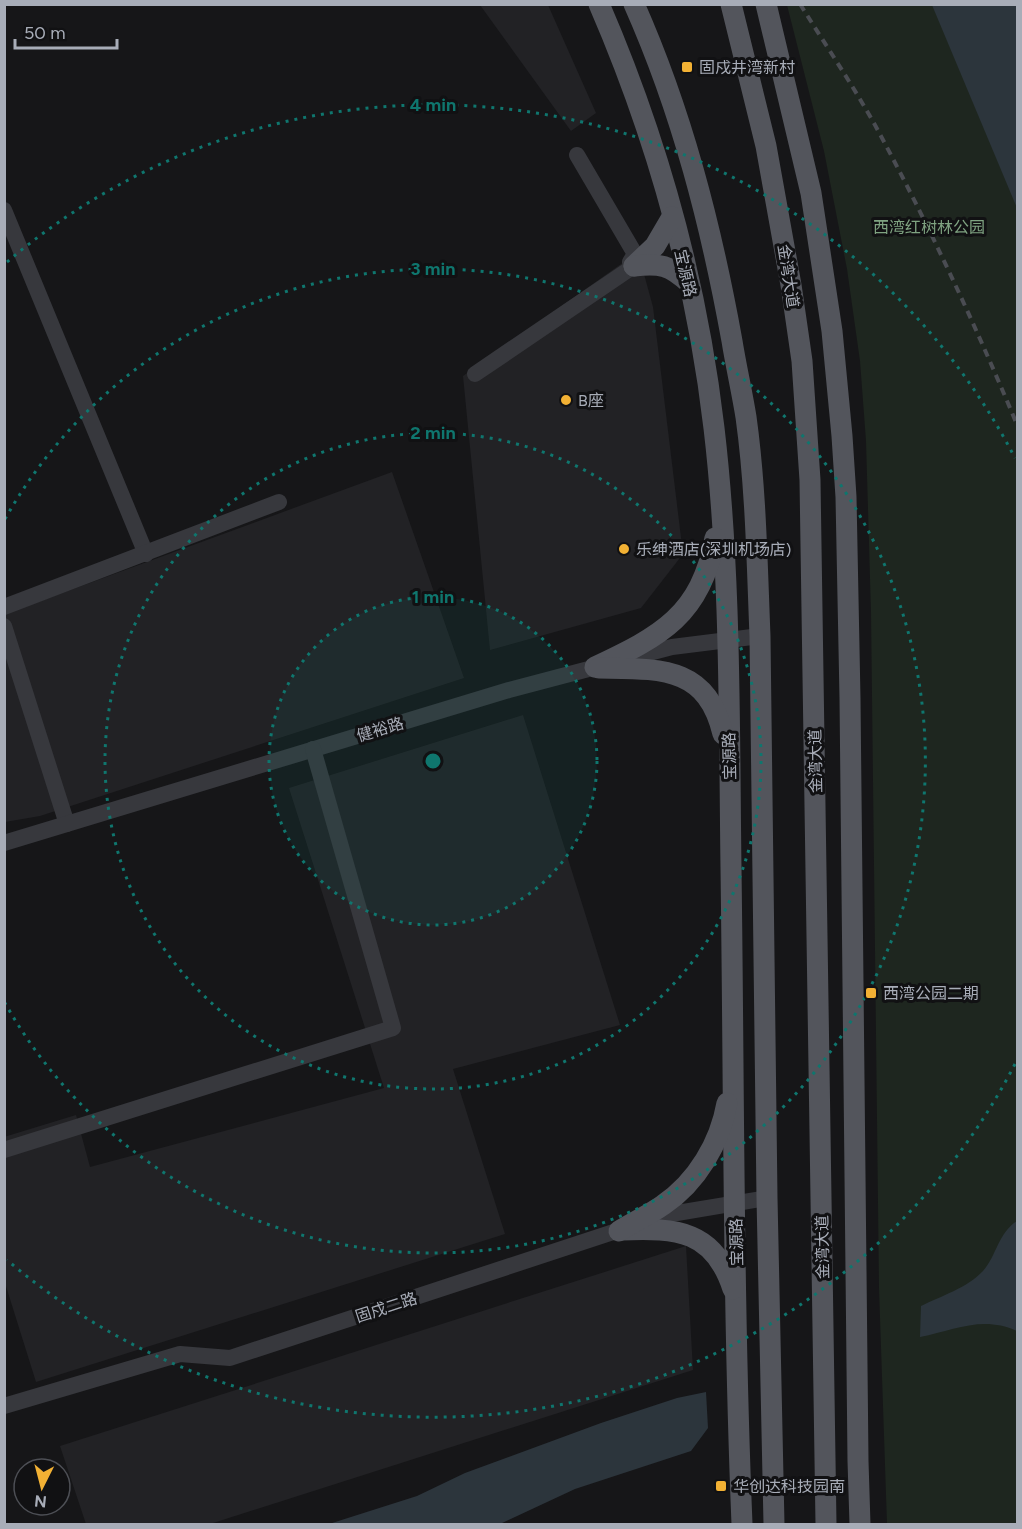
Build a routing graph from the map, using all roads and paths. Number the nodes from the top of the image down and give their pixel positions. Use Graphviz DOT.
graph roads {
  1 [pos="599,4"];
  2 [pos="634,4"];
  3 [pos="731,4"];
  4 [pos="766,4"];
  5 [pos="577,155"];
  6 [pos="4,210"];
  7 [pos="672,217"];
  8 [pos="628,266"];
  9 [pos="689,283"];
  10 [pos="475,374"];
  11 [pos="720,489"];
  12 [pos="279,502"];
  13 [pos="146,554"];
  14 [pos="4,607"];
  15 [pos="4,626"];
  16 [pos="760,636"];
  17 [pos="727,639"];
  18 [pos="596,668"];
  19 [pos="313,749"];
  20 [pos="730,761"];
  21 [pos="67,824"];
  22 [pos="4,843"];
  23 [pos="734,1066"];
  24 [pos="4,1150"];
  25 [pos="767,1198"];
  26 [pos="736,1203"];
  27 [pos="619,1231"];
  28 [pos="737,1313"];
  29 [pos="4,1406"];
  30 [pos="741,1524"];
  31 [pos="774,1524"];
  32 [pos="826,1524"];
  33 [pos="860,1524"];
  1 -- 7 [label="main road, 宝源路"];
  2 -- 16 [label="main road, 宝源路"];
  3 -- 32 [label="main road, 金湾大道"];
  4 -- 33 [label="main road, 金湾大道"];
  5 -- 8 [label="street"];
  6 -- 13 [label="street"];
  7 -- 8 [label="main road"];
  7 -- 9 [label="main road, 宝源路"];
  8 -- 9 [label="main road"];
  8 -- 10 [label="street"];
  9 -- 11 [label="main road, 宝源路"];
  11 -- 17 [label="main road, 宝源路"];
  11 -- 18 [label="main road"];
  12 -- 13 [label="street"];
  13 -- 14 [label="street"];
  15 -- 21 [label="street"];
  16 -- 17 [label="street, 健裕路"];
  16 -- 25 [label="main road, 宝源路"];
  17 -- 18 [label="street, 健裕路"];
  17 -- 20 [label="main road, 宝源路"];
  18 -- 19 [label="street, 健裕路"];
  18 -- 20 [label="main road"];
  19 -- 21 [label="street, 健裕路"];
  19 -- 24 [label="street"];
  20 -- 23 [label="main road, 宝源路"];
  21 -- 22 [label="street, 健裕路"];
  23 -- 26 [label="main road, 宝源路"];
  23 -- 27 [label="main road"];
  25 -- 26 [label="street, 固戍二路"];
  25 -- 31 [label="main road, 宝源路"];
  26 -- 27 [label="street, 固戍二路"];
  26 -- 28 [label="main road, 宝源路"];
  27 -- 28 [label="main road"];
  27 -- 29 [label="street, 固戍二路"];
  28 -- 30 [label="main road, 宝源路"];
}
